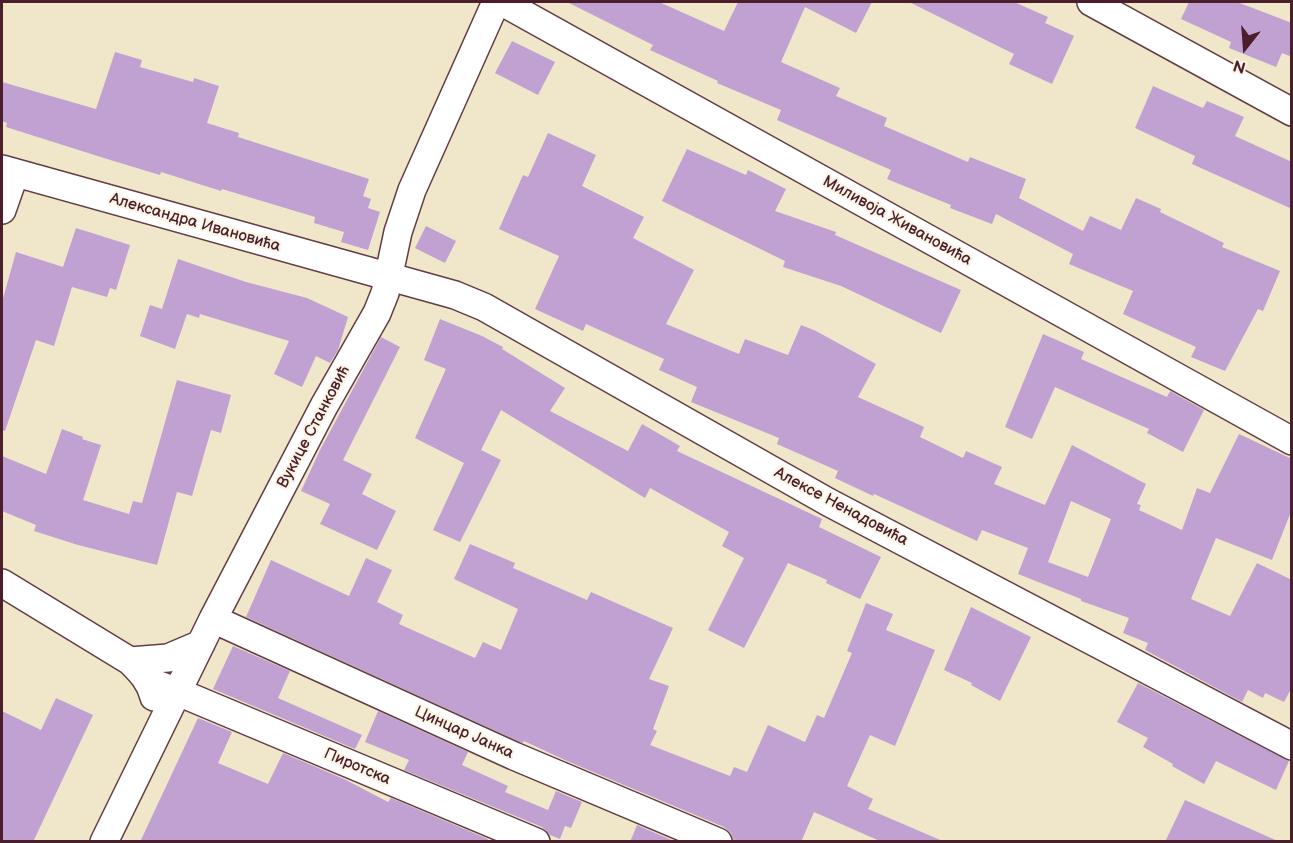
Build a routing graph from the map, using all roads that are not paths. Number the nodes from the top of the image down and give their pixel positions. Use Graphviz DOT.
graph roads {
  1 [pos="496,2"];
  2 [pos="501,2"];
  3 [pos="1091,2"];
  4 [pos="1292,112"];
  5 [pos="8,171"];
  6 [pos="2,210"];
  7 [pos="388,277"];
  8 [pos="1292,441"];
  9 [pos="2,583"];
  10 [pos="213,620"];
  11 [pos="201,644"];
  12 [pos="130,661"];
  13 [pos="148,681"];
  14 [pos="178,692"];
  15 [pos="158,731"];
  16 [pos="1292,746"];
  17 [pos="104,842"];
  18 [pos="536,842"];
  19 [pos="718,842"];
  1 -- 7 [label="street, Вукице Станковић"];
  2 -- 8 [label="street, Миливоја Живановића"];
  3 -- 4 [label="street"];
  5 -- 6 [label="street"];
  5 -- 7 [label="street, Александра Ивановића"];
  7 -- 10 [label="street, Вукице Станковић"];
  7 -- 16 [label="street, Алексе Ненадовића"];
  9 -- 12 [label="street"];
  10 -- 11 [label="street, Вукице Станковић"];
  10 -- 19 [label="street, Цинцар Јанка"];
  11 -- 12 [label="street"];
  11 -- 14 [label="street, Вукице Станковић"];
  12 -- 13 [label="street"];
  13 -- 14 [label="street, Пиротска"];
  13 -- 15 [label="street"];
  14 -- 15 [label="street, Вукице Станковић"];
  14 -- 18 [label="street, Пиротска"];
  15 -- 17 [label="street, Вукице Станковић"];
}
